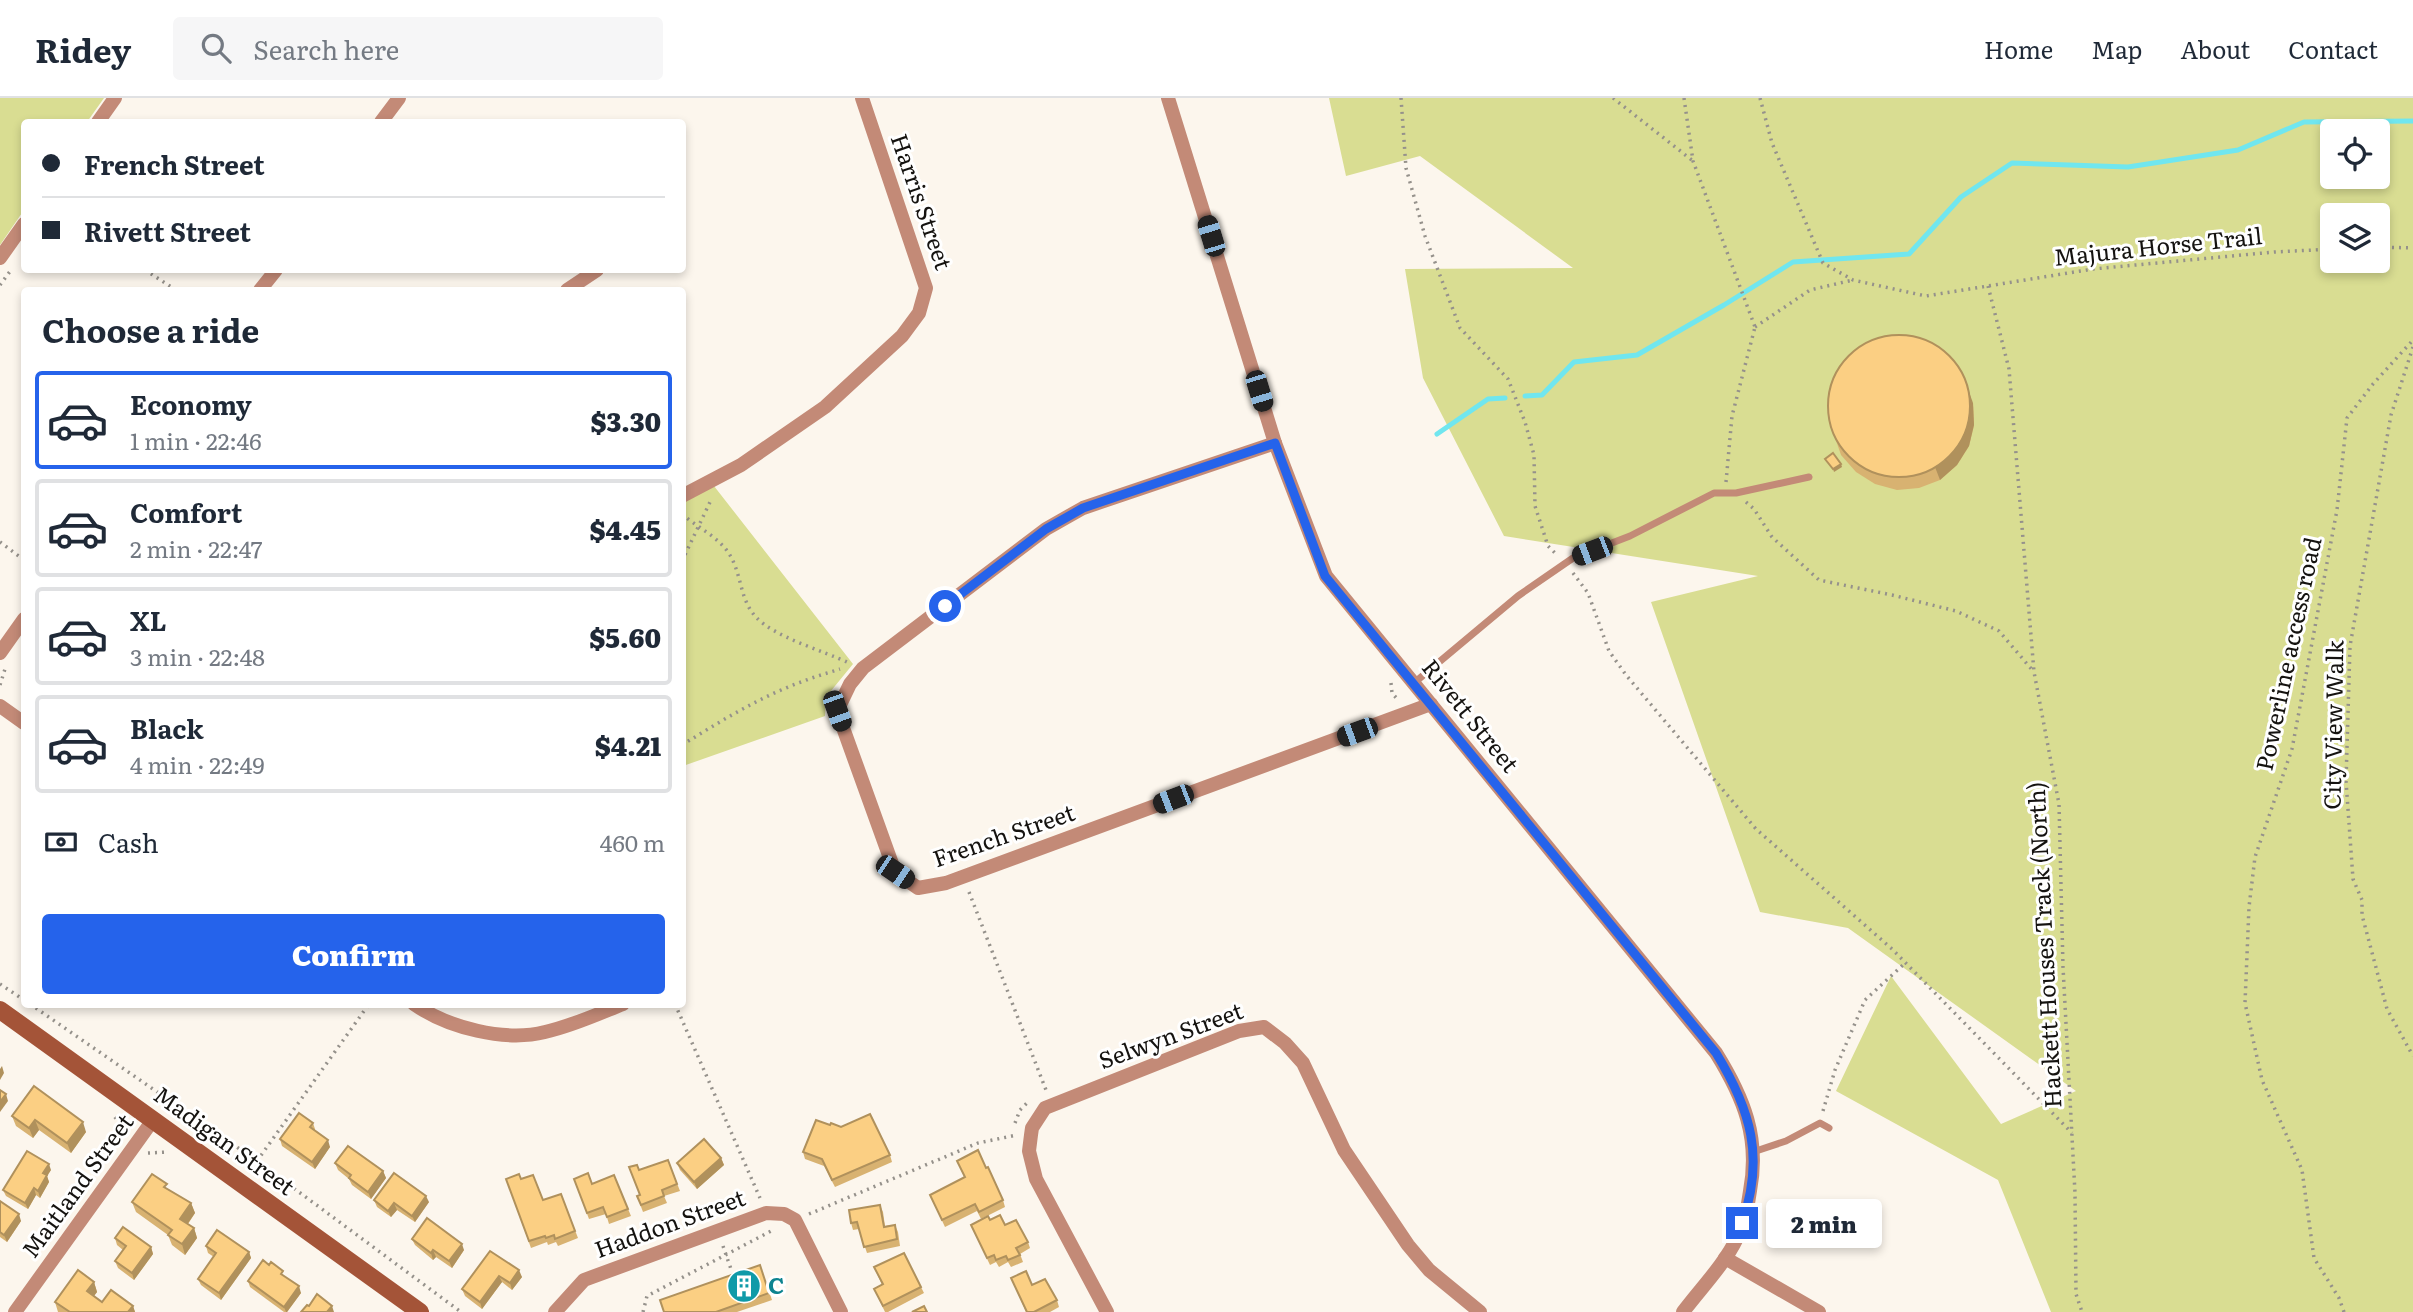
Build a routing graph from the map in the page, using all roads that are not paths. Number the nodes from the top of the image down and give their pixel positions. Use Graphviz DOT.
graph roads {
  1 [pos="115,98"];
  2 [pos="399,98"];
  3 [pos="862,98"];
  4 [pos="1168,98"];
  5 [pos="100,119"];
  6 [pos="383,119"];
  7 [pos="21,228"];
  8 [pos="0,258"];
  9 [pos="592,273"];
  10 [pos="572,287"];
  11 [pos="1275,443"];
  12 [pos="1809,477"];
  13 [pos="686,494"];
  14 [pos="21,623"];
  15 [pos="0,653"];
  16 [pos="1414,683"];
  17 [pos="1431,704"];
  18 [pos="0,706"];
  19 [pos="21,721"];
  20 [pos="420,1008"];
  21 [pos="612,1008"];
  22 [pos="0,1010"];
  23 [pos="153,1120"];
  24 [pos="1829,1128"];
  25 [pos="1753,1152"];
  26 [pos="1725,1258"];
  27 [pos="15,1312"];
  28 [pos="420,1312"];
  29 [pos="555,1312"];
  30 [pos="841,1312"];
  31 [pos="1107,1312"];
  32 [pos="1480,1312"];
  33 [pos="1683,1312"];
  34 [pos="1818,1312"];
  1 -- 5 [label="street"];
  2 -- 6 [label="street"];
  3 -- 13 [label="street, Harris Street"];
  4 -- 11 [label="street, Rivett Street"];
  7 -- 8 [label="street"];
  9 -- 10 [label="street"];
  11 -- 16 [label="street, Rivett Street"];
  11 -- 17 [label="street, French Street"];
  12 -- 16 [label="lane"];
  14 -- 15 [label="street"];
  16 -- 17 [label="street, Rivett Street"];
  17 -- 25 [label="street, Rivett Street"];
  18 -- 19 [label="street"];
  20 -- 21 [label="street"];
  22 -- 23 [label="street, Madigan Street"];
  23 -- 27 [label="street, Maitland Street"];
  23 -- 28 [label="street, Madigan Street"];
  24 -- 25 [label="lane"];
  25 -- 26 [label="street, Rivett Street"];
  26 -- 33 [label="street, Rivett Street"];
  26 -- 34 [label="street"];
  29 -- 30 [label="street, Haddon Street"];
  31 -- 32 [label="street, Selwyn Street"];
}
